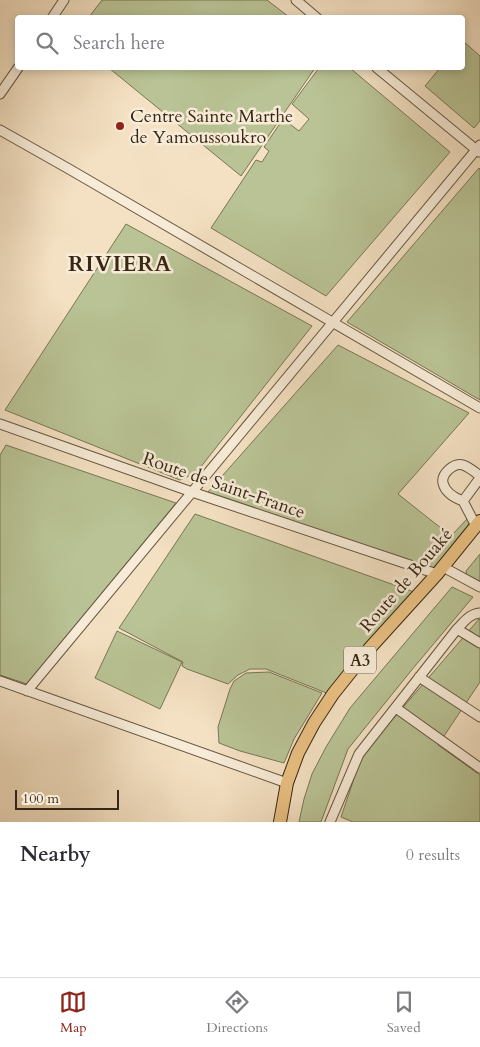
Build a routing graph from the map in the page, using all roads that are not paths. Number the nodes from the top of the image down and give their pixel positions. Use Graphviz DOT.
graph roads {
  1 [pos="64,0"];
  2 [pos="296,0"];
  3 [pos="54,15"];
  4 [pos="314,15"];
  5 [pos="17,70"];
  6 [pos="380,70"];
  7 [pos="0,94"];
  8 [pos="0,130"];
  9 [pos="479,149"];
  10 [pos="333,323"];
  11 [pos="480,408"];
  12 [pos="0,424"];
  13 [pos="480,477"];
  14 [pos="192,492"];
  15 [pos="463,501"];
  16 [pos="478,523"];
  17 [pos="440,570"];
  18 [pos="480,587"];
  19 [pos="480,613"];
  20 [pos="457,629"];
  21 [pos="480,643"];
  22 [pos="420,677"];
  23 [pos="0,682"];
  24 [pos="27,691"];
  25 [pos="396,708"];
  26 [pos="480,717"];
  27 [pos="480,768"];
  28 [pos="287,784"];
  29 [pos="280,822"];
  30 [pos="330,822"];
  1 -- 3 [label="street"];
  2 -- 4 [label="street"];
  5 -- 7 [label="street"];
  6 -- 9 [label="street"];
  8 -- 10 [label="street"];
  9 -- 10 [label="street"];
  10 -- 11 [label="street"];
  10 -- 14 [label="street"];
  12 -- 14 [label="street, Route de Saint-France"];
  13 -- 15 [label="street"];
  13 -- 15 [label="street"];
  14 -- 17 [label="street, Route de Saint-France"];
  14 -- 24 [label="street"];
  15 -- 16 [label="street"];
  16 -- 17 [label="highway, Route de Bouaké / A3"];
  17 -- 18 [label="street, Route de Saint-France"];
  17 -- 28 [label="highway, Route de Bouaké / A3"];
  19 -- 20 [label="street"];
  20 -- 21 [label="street"];
  20 -- 22 [label="street"];
  22 -- 25 [label="street"];
  22 -- 26 [label="street"];
  23 -- 24 [label="street"];
  24 -- 28 [label="street"];
  25 -- 27 [label="street"];
  25 -- 30 [label="street"];
  28 -- 29 [label="highway, Route de Bouaké / A3"];
}
